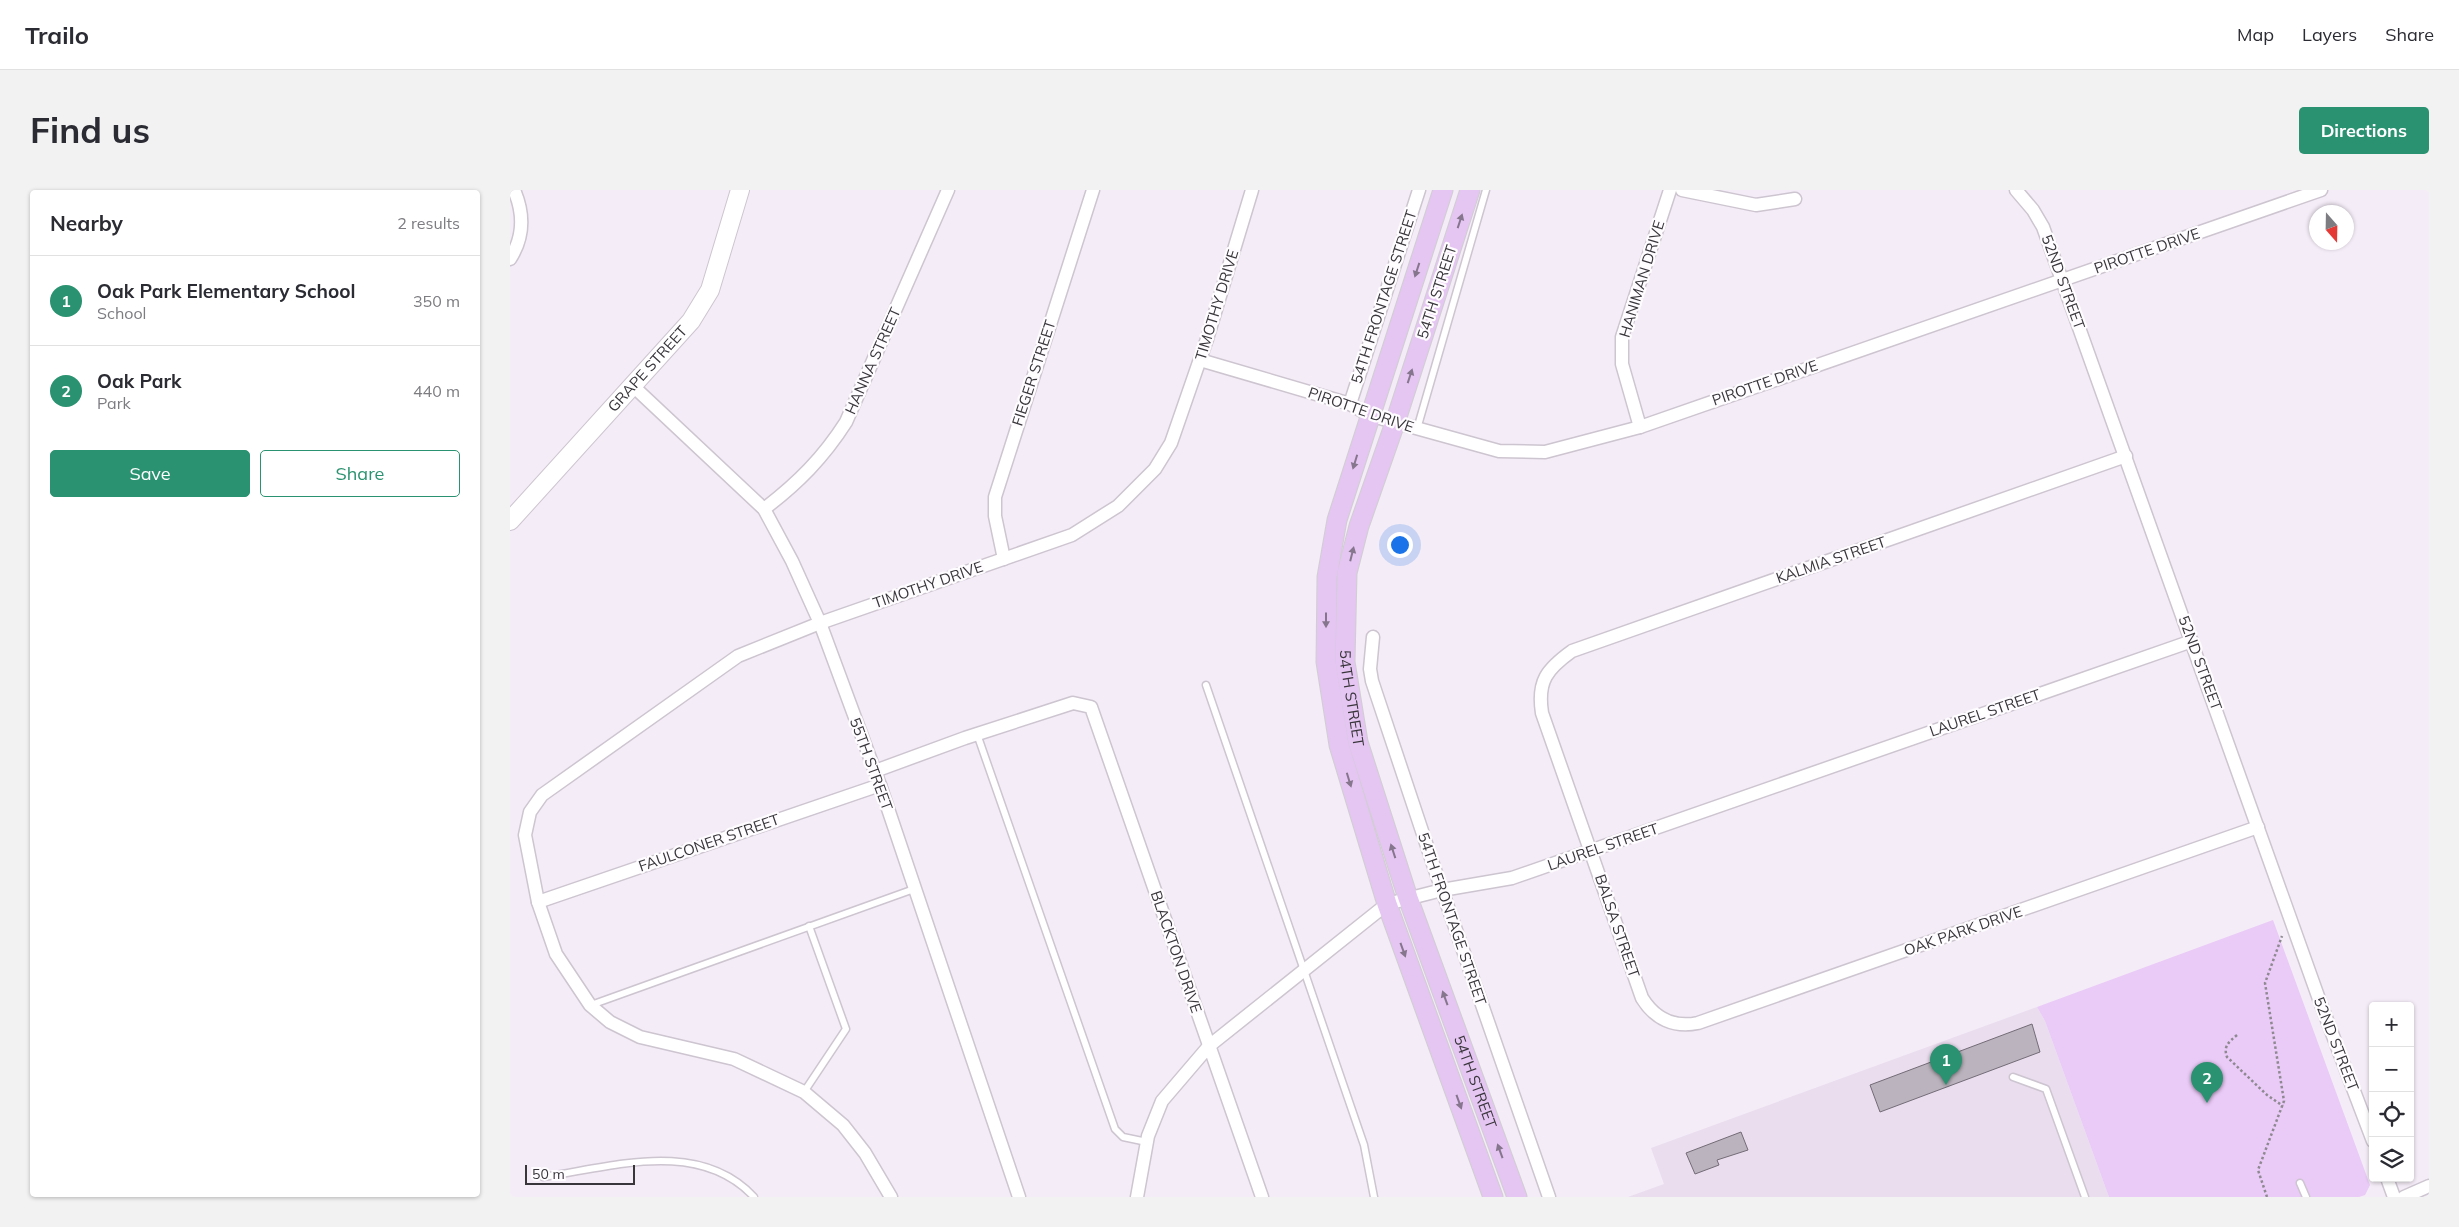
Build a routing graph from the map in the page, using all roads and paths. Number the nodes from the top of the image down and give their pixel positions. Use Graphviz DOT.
graph roads {
  1 [pos="514,190"];
  2 [pos="740,190"];
  3 [pos="948,190"];
  4 [pos="1093,190"];
  5 [pos="1252,190"];
  6 [pos="1419,190"];
  7 [pos="1443,190"];
  8 [pos="1470,190"];
  9 [pos="1486,190"];
  10 [pos="1670,190"];
  11 [pos="1682,190"];
  12 [pos="2016,190"];
  13 [pos="2322,190"];
  14 [pos="2296,194"];
  15 [pos="1795,199"];
  16 [pos="510,259"];
  17 [pos="2062,280"];
  18 [pos="1200,360"];
  19 [pos="633,386"];
  20 [pos="1350,404"];
  21 [pos="1370,415"];
  22 [pos="1395,423"];
  23 [pos="1640,427"];
  24 [pos="1417,429"];
  25 [pos="2126,456"];
  26 [pos="764,509"];
  27 [pos="510,521"];
  28 [pos="1004,559"];
  29 [pos="820,623"];
  30 [pos="1373,637"];
  31 [pos="2192,641"];
  32 [pos="1544,677"];
  33 [pos="1206,684"];
  34 [pos="978,734"];
  35 [pos="875,771"];
  36 [pos="880,785"];
  37 [pos="2258,827"];
  38 [pos="1592,852"];
  39 [pos="914,889"];
  40 [pos="1442,890"];
  41 [pos="1408,898"];
  42 [pos="538,902"];
  43 [pos="1387,904"];
  44 [pos="2292,925"];
  45 [pos="809,926"];
  46 [pos="1303,969"];
  47 [pos="590,1005"];
  48 [pos="1668,1022"];
  49 [pos="2237,1036"];
  50 [pos="1209,1046"];
  51 [pos="2013,1077"];
  52 [pos="804,1092"];
  53 [pos="2283,1106"];
  54 [pos="2371,1137"];
  55 [pos="1147,1142"];
  56 [pos="543,1177"];
  57 [pos="2300,1182"];
  58 [pos="2388,1182"];
  59 [pos="2429,1186"];
  60 [pos="754,1197"];
  61 [pos="890,1197"];
  62 [pos="1019,1197"];
  63 [pos="1137,1197"];
  64 [pos="1262,1197"];
  65 [pos="1374,1197"];
  66 [pos="1494,1197"];
  67 [pos="1517,1197"];
  68 [pos="1549,1197"];
  69 [pos="2085,1197"];
  70 [pos="2267,1197"];
  71 [pos="2306,1197"];
  72 [pos="2394,1197"];
  73 [pos="2404,1197"];
  1 -- 16 [label="street"];
  2 -- 19 [label="street, GRAPE STREET"];
  3 -- 26 [label="street, HANNA STREET"];
  4 -- 28 [label="street, FIEGER STREET"];
  5 -- 18 [label="street, TIMOTHY DRIVE"];
  6 -- 20 [label="street, 54TH FRONTAGE STREET"];
  7 -- 21 [label="main road, 54TH STREET, one-way"];
  22 -- 8 [label="main road, 54TH STREET, one-way"];
  9 -- 24 [label="lane"];
  10 -- 23 [label="street, HANIMAN DRIVE"];
  11 -- 15 [label="street"];
  12 -- 17 [label="street, 52ND STREET"];
  13 -- 14 [label="street, PIROTTE DRIVE"];
  14 -- 17 [label="street, PIROTTE DRIVE"];
  17 -- 23 [label="street, PIROTTE DRIVE"];
  17 -- 25 [label="street, 52ND STREET"];
  18 -- 20 [label="street, PIROTTE DRIVE"];
  18 -- 28 [label="street, TIMOTHY DRIVE"];
  19 -- 26 [label="street, 55TH STREET"];
  19 -- 27 [label="street, GRAPE STREET"];
  20 -- 21 [label="street, PIROTTE DRIVE"];
  21 -- 22 [label="street, PIROTTE DRIVE"];
  21 -- 43 [label="main road, 54TH STREET, one-way"];
  22 -- 24 [label="street, PIROTTE DRIVE"];
  41 -- 22 [label="main road, 54TH STREET, one-way"];
  23 -- 24 [label="street, PIROTTE DRIVE"];
  25 -- 31 [label="street, 52ND STREET"];
  25 -- 32 [label="street, KALMIA STREET"];
  26 -- 29 [label="street, 55TH STREET"];
  28 -- 29 [label="street, TIMOTHY DRIVE"];
  29 -- 35 [label="street, 55TH STREET"];
  29 -- 42 [label="street, TIMOTHY DRIVE"];
  30 -- 40 [label="street, 54TH FRONTAGE STREET"];
  31 -- 37 [label="street, 52ND STREET"];
  31 -- 38 [label="street, LAUREL STREET"];
  32 -- 38 [label="street, BALSA STREET"];
  33 -- 46 [label="lane"];
  34 -- 35 [label="street"];
  34 -- 50 [label="street, BLACKTON DRIVE"];
  34 -- 55 [label="lane"];
  35 -- 36 [label="street, 55TH STREET"];
  36 -- 39 [label="street, 55TH STREET"];
  36 -- 42 [label="street, FAULCONER STREET"];
  37 -- 44 [label="street, 52ND STREET"];
  37 -- 48 [label="street, OAK PARK DRIVE"];
  38 -- 40 [label="street, LAUREL STREET"];
  38 -- 48 [label="street, BALSA STREET"];
  39 -- 45 [label="lane"];
  39 -- 62 [label="street, 55TH STREET"];
  40 -- 41 [label="street, LAUREL STREET"];
  40 -- 68 [label="street, 54TH FRONTAGE STREET"];
  41 -- 43 [label="street, LAUREL STREET"];
  67 -- 41 [label="main road, 54TH STREET, one-way"];
  42 -- 47 [label="street, TIMOTHY DRIVE"];
  43 -- 46 [label="street, LAUREL STREET"];
  43 -- 66 [label="main road, 54TH STREET, one-way"];
  44 -- 53 [label="path"];
  44 -- 54 [label="street, 52ND STREET"];
  45 -- 47 [label="lane"];
  45 -- 52 [label="lane"];
  46 -- 50 [label="street, LAUREL STREET"];
  46 -- 65 [label="lane"];
  47 -- 52 [label="street, TIMOTHY DRIVE"];
  49 -- 53 [label="path"];
  50 -- 55 [label="street, LAUREL STREET"];
  50 -- 64 [label="street, BLACKTON DRIVE"];
  51 -- 69 [label="lane"];
  52 -- 61 [label="street, TIMOTHY DRIVE"];
  53 -- 70 [label="path"];
  55 -- 63 [label="street, LAUREL STREET"];
  56 -- 60 [label="lane"];
  57 -- 71 [label="lane"];
  58 -- 72 [label="street"];
  59 -- 73 [label="street"];
}
